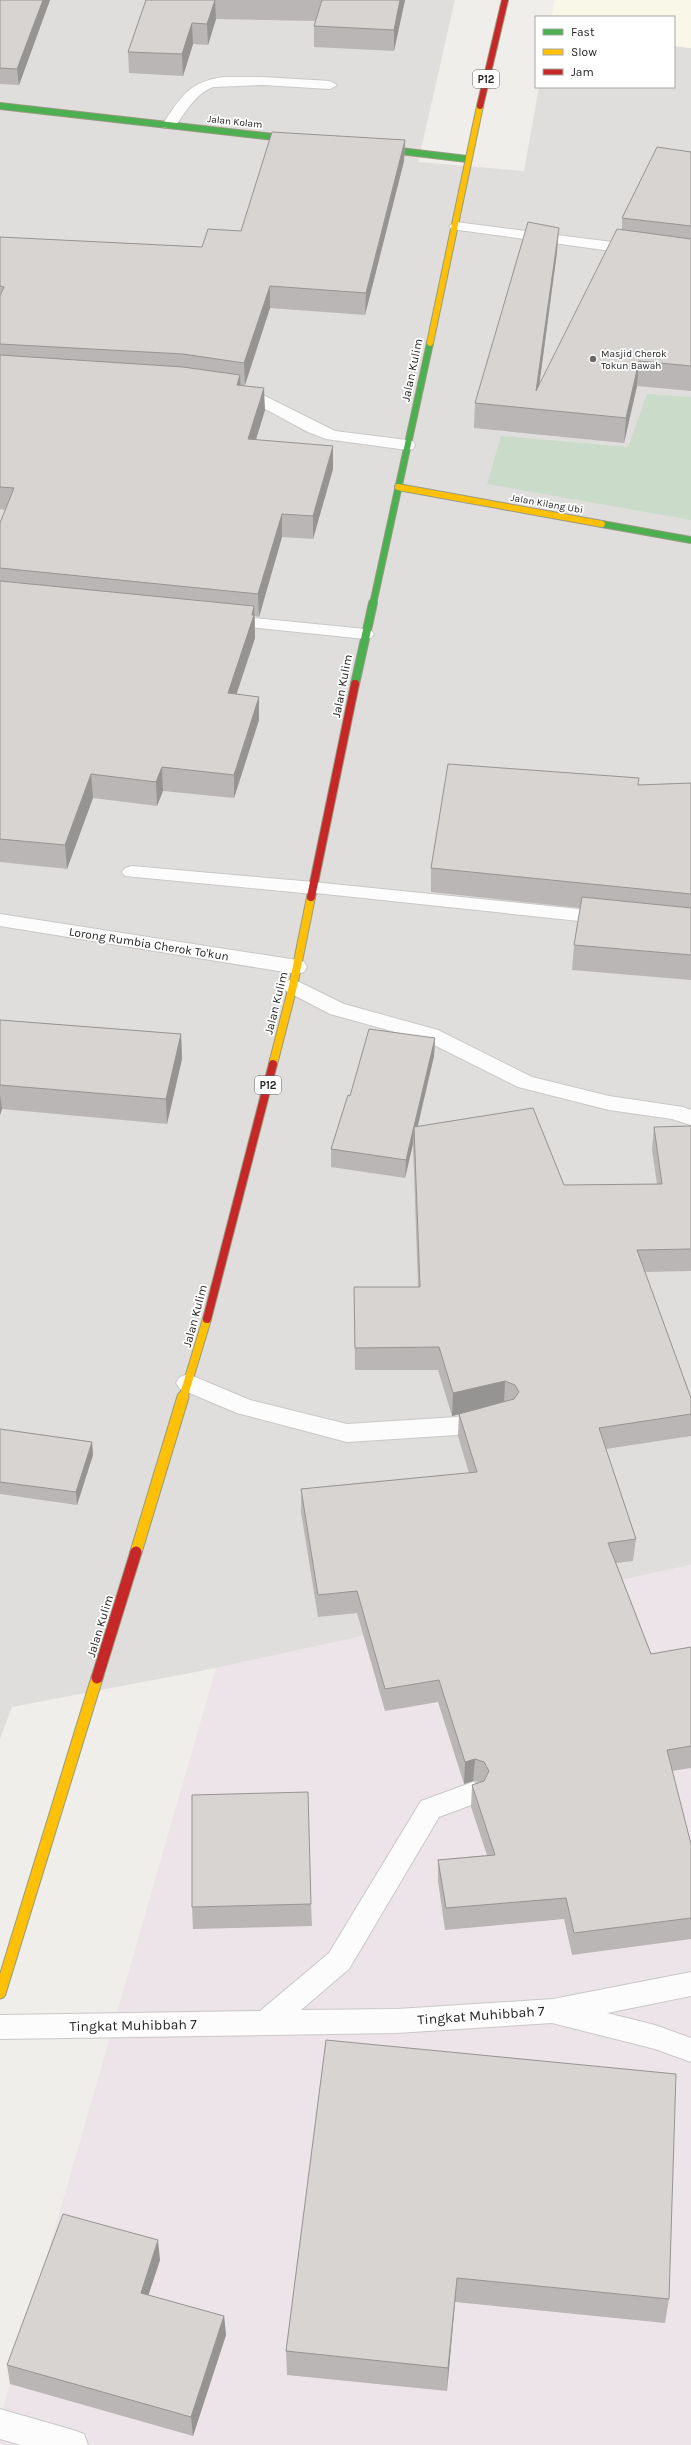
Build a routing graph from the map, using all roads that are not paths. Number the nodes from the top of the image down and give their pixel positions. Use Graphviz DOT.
graph roads {
  1 [pos="505,0"];
  2 [pos="330,85"];
  3 [pos="0,106"];
  4 [pos="169,125"];
  5 [pos="310,141"];
  6 [pos="365,147"];
  7 [pos="467,158"];
  8 [pos="456,226"];
  9 [pos="691,257"];
  10 [pos="222,388"];
  11 [pos="407,444"];
  12 [pos="398,487"];
  13 [pos="691,540"];
  14 [pos="206,618"];
  15 [pos="365,634"];
  16 [pos="132,872"];
  17 [pos="313,888"];
  18 [pos="0,920"];
  19 [pos="628,920"];
  20 [pos="295,977"];
  21 [pos="691,1118"];
  22 [pos="188,1383"];
  23 [pos="504,1414"];
  24 [pos="473,1792"];
  25 [pos="691,1984"];
  26 [pos="0,1994"];
  27 [pos="552,2011"];
  28 [pos="266,2023"];
  29 [pos="0,2027"];
  30 [pos="691,2050"];
  31 [pos="0,2424"];
  32 [pos="73,2445"];
  1 -- 7 [label="main road, Jalan Kulim / P12"];
  2 -- 4 [label="street"];
  3 -- 4 [label="main road, Jalan Kolam"];
  4 -- 5 [label="main road, Jalan Kolam"];
  6 -- 7 [label="main road"];
  7 -- 8 [label="main road, Jalan Kulim / P12"];
  8 -- 9 [label="street"];
  8 -- 11 [label="main road, Jalan Kulim / P12"];
  10 -- 11 [label="street"];
  11 -- 12 [label="main road, Jalan Kulim / P12"];
  12 -- 13 [label="main road, Jalan Kilang Ubi"];
  12 -- 15 [label="main road, Jalan Kulim / P12"];
  14 -- 15 [label="street"];
  15 -- 17 [label="main road, Jalan Kulim / P12"];
  16 -- 17 [label="street"];
  17 -- 19 [label="street"];
  17 -- 20 [label="main road, Jalan Kulim / P12"];
  18 -- 20 [label="street, Lorong Rumbia Cherok To'kun"];
  20 -- 21 [label="street, Lorong Rumbia Cherok To'kun"];
  20 -- 22 [label="main road, Jalan Kulim / P12"];
  22 -- 23 [label="street"];
  22 -- 26 [label="main road, Jalan Kulim / P12"];
  24 -- 28 [label="street"];
  25 -- 27 [label="street"];
  27 -- 28 [label="street, Tingkat Muhibbah 7"];
  27 -- 30 [label="street, Tingkat Muhibbah 7"];
  28 -- 29 [label="street, Tingkat Muhibbah 7"];
  31 -- 32 [label="street"];
}
